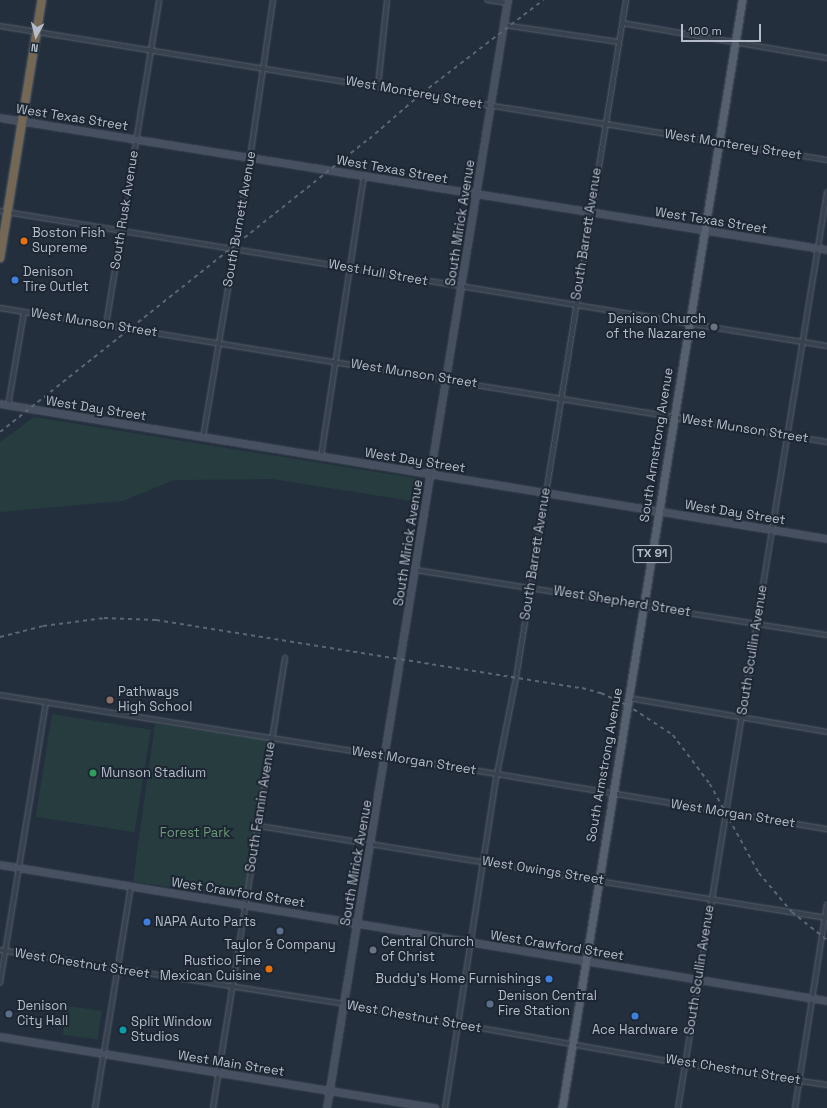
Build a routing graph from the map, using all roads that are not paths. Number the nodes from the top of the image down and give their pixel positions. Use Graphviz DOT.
graph roads {
  1 [pos="42,0"];
  2 [pos="159,0"];
  3 [pos="273,0"];
  4 [pos="387,0"];
  5 [pos="487,0"];
  6 [pos="626,0"];
  7 [pos="742,0"];
  8 [pos="508,2"];
  9 [pos="622,23"];
  10 [pos="504,25"];
  11 [pos="0,26"];
  12 [pos="37,31"];
  13 [pos="619,42"];
  14 [pos="735,42"];
  15 [pos="151,50"];
  16 [pos="827,58"];
  17 [pos="263,68"];
  18 [pos="378,86"];
  19 [pos="490,106"];
  20 [pos="0,118"];
  21 [pos="22,122"];
  22 [pos="606,124"];
  23 [pos="136,140"];
  24 [pos="719,142"];
  25 [pos="250,158"];
  26 [pos="827,160"];
  27 [pos="364,177"];
  28 [pos="827,192"];
  29 [pos="477,195"];
  30 [pos="4,212"];
  31 [pos="591,213"];
  32 [pos="122,231"];
  33 [pos="705,231"];
  34 [pos="235,249"];
  35 [pos="818,249"];
  36 [pos="827,250"];
  37 [pos="0,258"];
  38 [pos="349,268"];
  39 [pos="462,287"];
  40 [pos="576,304"];
  41 [pos="0,308"];
  42 [pos="24,312"];
  43 [pos="690,323"];
  44 [pos="106,325"];
  45 [pos="802,342"];
  46 [pos="218,343"];
  47 [pos="827,346"];
  48 [pos="334,361"];
  49 [pos="446,379"];
  50 [pos="560,399"];
  51 [pos="0,404"];
  52 [pos="8,406"];
  53 [pos="674,418"];
  54 [pos="787,436"];
  55 [pos="203,438"];
  56 [pos="827,442"];
  57 [pos="321,457"];
  58 [pos="431,475"];
  59 [pos="546,493"];
  60 [pos="658,511"];
  61 [pos="771,530"];
  62 [pos="827,539"];
  63 [pos="416,570"];
  64 [pos="530,587"];
  65 [pos="644,605"];
  66 [pos="757,623"];
  67 [pos="827,635"];
  68 [pos="285,658"];
  69 [pos="0,695"];
  70 [pos="629,698"];
  71 [pos="46,702"];
  72 [pos="743,717"];
  73 [pos="827,732"];
  74 [pos="272,739"];
  75 [pos="386,757"];
  76 [pos="497,774"];
  77 [pos="612,794"];
  78 [pos="724,813"];
  79 [pos="259,826"];
  80 [pos="827,829"];
  81 [pos="372,844"];
  82 [pos="484,862"];
  83 [pos="0,865"];
  84 [pos="19,868"];
  85 [pos="598,880"];
  86 [pos="131,886"];
  87 [pos="711,900"];
  88 [pos="827,904"];
  89 [pos="245,906"];
  90 [pos="826,917"];
  91 [pos="357,924"];
  92 [pos="470,943"];
  93 [pos="2,951"];
  94 [pos="586,961"];
  95 [pos="118,969"];
  96 [pos="698,981"];
  97 [pos="0,983"];
  98 [pos="232,988"];
  99 [pos="813,999"];
  100 [pos="827,1001"];
  101 [pos="344,1004"];
  102 [pos="458,1025"];
  103 [pos="0,1037"];
  104 [pos="573,1044"];
  105 [pos="103,1054"];
  106 [pos="685,1064"];
  107 [pos="218,1074"];
  108 [pos="799,1080"];
  109 [pos="827,1085"];
  110 [pos="330,1090"];
  111 [pos="94,1108"];
  112 [pos="213,1108"];
  113 [pos="327,1108"];
  114 [pos="435,1108"];
  115 [pos="445,1108"];
  116 [pos="562,1108"];
  117 [pos="678,1108"];
  118 [pos="795,1108"];
  1 -- 12 [label="highway"];
  2 -- 15 [label="street, South Rusk Avenue"];
  3 -- 17 [label="street, South Burnett Avenue"];
  4 -- 18 [label="street"];
  5 -- 8 [label="street"];
  6 -- 9 [label="street, South Barrett Avenue"];
  7 -- 14 [label="main road, South Armstrong Avenue / TX 91"];
  8 -- 10 [label="street, South Mirick Avenue"];
  9 -- 13 [label="street, South Barrett Avenue"];
  9 -- 14 [label="street"];
  10 -- 13 [label="street"];
  10 -- 19 [label="street, South Mirick Avenue"];
  11 -- 12 [label="street, West Monterey Street"];
  12 -- 15 [label="street, West Monterey Street"];
  12 -- 21 [label="highway"];
  13 -- 22 [label="street, South Barrett Avenue"];
  14 -- 16 [label="street"];
  14 -- 24 [label="main road, South Armstrong Avenue / TX 91"];
  15 -- 17 [label="street, West Monterey Street"];
  15 -- 23 [label="street, South Rusk Avenue"];
  17 -- 18 [label="street, West Monterey Street"];
  17 -- 25 [label="street, South Burnett Avenue"];
  18 -- 19 [label="street, West Monterey Street"];
  19 -- 22 [label="street, West Monterey Street"];
  19 -- 29 [label="street, South Mirick Avenue"];
  20 -- 21 [label="street, West Texas Street"];
  21 -- 23 [label="street, West Texas Street"];
  21 -- 30 [label="highway"];
  22 -- 24 [label="street, West Monterey Street"];
  22 -- 31 [label="street, South Barrett Avenue"];
  23 -- 25 [label="street, West Texas Street"];
  23 -- 32 [label="street, South Rusk Avenue"];
  24 -- 26 [label="street, West Monterey Street"];
  24 -- 33 [label="main road, South Armstrong Avenue / TX 91"];
  25 -- 27 [label="street, West Texas Street"];
  25 -- 34 [label="street, South Burnett Avenue"];
  27 -- 29 [label="street, West Texas Street"];
  27 -- 38 [label="street"];
  28 -- 35 [label="street, South Scullin Avenue"];
  29 -- 31 [label="street, West Texas Street"];
  29 -- 39 [label="street, South Mirick Avenue"];
  30 -- 32 [label="street, West Hull Street"];
  30 -- 37 [label="highway"];
  31 -- 33 [label="street, West Texas Street"];
  31 -- 40 [label="street, South Barrett Avenue"];
  32 -- 34 [label="street, West Hull Street"];
  32 -- 44 [label="street, South Rusk Avenue"];
  33 -- 35 [label="street, West Texas Street"];
  33 -- 43 [label="main road, South Armstrong Avenue / TX 91"];
  34 -- 38 [label="street, West Hull Street"];
  34 -- 46 [label="street, South Burnett Avenue"];
  35 -- 36 [label="street, West Texas Street"];
  35 -- 45 [label="street, South Scullin Avenue"];
  38 -- 39 [label="street, West Hull Street"];
  38 -- 48 [label="street"];
  39 -- 40 [label="street, West Hull Street"];
  39 -- 49 [label="street, South Mirick Avenue"];
  40 -- 43 [label="street, West Hull Street"];
  40 -- 50 [label="street, South Barrett Avenue"];
  41 -- 42 [label="street, West Munson Street"];
  42 -- 44 [label="street, West Munson Street"];
  42 -- 52 [label="street"];
  43 -- 45 [label="street, West Hull Street"];
  43 -- 53 [label="main road, South Armstrong Avenue / TX 91"];
  44 -- 46 [label="street, West Munson Street"];
  45 -- 47 [label="street, West Hull Street"];
  45 -- 54 [label="street, South Scullin Avenue"];
  46 -- 48 [label="street, West Munson Street"];
  46 -- 55 [label="street, South Burnett Avenue"];
  48 -- 49 [label="street, West Munson Street"];
  48 -- 57 [label="street"];
  49 -- 50 [label="street, West Munson Street"];
  49 -- 58 [label="street, South Mirick Avenue"];
  50 -- 53 [label="street, West Munson Street"];
  50 -- 59 [label="street, South Barrett Avenue"];
  51 -- 52 [label="street, West Day Street"];
  52 -- 55 [label="street, West Day Street"];
  53 -- 54 [label="street, West Munson Street"];
  53 -- 60 [label="main road, South Armstrong Avenue / TX 91"];
  54 -- 56 [label="street, West Munson Street"];
  54 -- 61 [label="street, South Scullin Avenue"];
  55 -- 57 [label="street, West Day Street"];
  57 -- 58 [label="street, West Day Street"];
  58 -- 59 [label="street, West Day Street"];
  58 -- 63 [label="street, South Mirick Avenue"];
  59 -- 60 [label="street, West Day Street"];
  59 -- 64 [label="street, South Barrett Avenue"];
  60 -- 61 [label="street, West Day Street"];
  60 -- 65 [label="main road, South Armstrong Avenue / TX 91"];
  61 -- 62 [label="street, West Day Street"];
  61 -- 66 [label="street, South Scullin Avenue"];
  63 -- 64 [label="street, West Shepherd Street"];
  63 -- 75 [label="street, South Mirick Avenue"];
  64 -- 65 [label="street, West Shepherd Street"];
  64 -- 76 [label="street, South Barrett Avenue"];
  65 -- 66 [label="street, West Shepherd Street"];
  65 -- 70 [label="main road, South Armstrong Avenue / TX 91"];
  66 -- 67 [label="street, West Shepherd Street"];
  66 -- 72 [label="street, South Scullin Avenue"];
  68 -- 74 [label="street, South Fannin Avenue"];
  69 -- 71 [label="street, West Morgan Street"];
  70 -- 72 [label="street"];
  70 -- 77 [label="main road, South Armstrong Avenue / TX 91"];
  71 -- 74 [label="street, West Morgan Street"];
  71 -- 84 [label="street"];
  72 -- 73 [label="street"];
  72 -- 78 [label="street, South Scullin Avenue"];
  74 -- 75 [label="street, West Morgan Street"];
  74 -- 79 [label="street, South Fannin Avenue"];
  75 -- 76 [label="street, West Morgan Street"];
  75 -- 81 [label="street, South Mirick Avenue"];
  76 -- 77 [label="street, West Morgan Street"];
  76 -- 82 [label="street, South Barrett Avenue"];
  77 -- 78 [label="street, West Morgan Street"];
  77 -- 85 [label="main road, South Armstrong Avenue / TX 91"];
  78 -- 80 [label="street, West Morgan Street"];
  78 -- 87 [label="street, South Scullin Avenue"];
  79 -- 81 [label="street, West Owings Street"];
  79 -- 89 [label="street, South Fannin Avenue"];
  81 -- 82 [label="street, West Owings Street"];
  81 -- 91 [label="street, South Mirick Avenue"];
  82 -- 85 [label="street, West Owings Street"];
  82 -- 92 [label="street, South Barrett Avenue"];
  83 -- 84 [label="street, West Crawford Street"];
  84 -- 86 [label="street, West Crawford Street"];
  84 -- 93 [label="street"];
  85 -- 87 [label="street, West Owings Street"];
  85 -- 94 [label="main road, South Armstrong Avenue / TX 91"];
  86 -- 89 [label="street, West Crawford Street"];
  86 -- 95 [label="street"];
  87 -- 90 [label="street, West Owings Street"];
  87 -- 96 [label="street, South Scullin Avenue"];
  88 -- 90 [label="street"];
  89 -- 91 [label="street, West Crawford Street"];
  89 -- 98 [label="street, South Fannin Avenue"];
  90 -- 99 [label="street"];
  91 -- 92 [label="street, West Crawford Street"];
  91 -- 101 [label="street, South Mirick Avenue"];
  92 -- 94 [label="street, West Crawford Street"];
  92 -- 102 [label="street, South Barrett Avenue"];
  93 -- 95 [label="street, West Chestnut Street"];
  93 -- 97 [label="street"];
  94 -- 96 [label="street, West Crawford Street"];
  94 -- 104 [label="main road, South Armstrong Avenue / TX 91"];
  95 -- 98 [label="street, West Chestnut Street"];
  95 -- 105 [label="street"];
  96 -- 99 [label="street, West Crawford Street"];
  96 -- 106 [label="street, South Scullin Avenue"];
  98 -- 101 [label="street, West Chestnut Street"];
  98 -- 107 [label="street, South Fannin Avenue"];
  99 -- 100 [label="street, West Crawford Street"];
  99 -- 108 [label="street"];
  101 -- 102 [label="street, West Chestnut Street"];
  101 -- 110 [label="street, South Mirick Avenue"];
  102 -- 104 [label="street, West Chestnut Street"];
  102 -- 115 [label="street, South Barrett Avenue"];
  103 -- 105 [label="street, West Main Street"];
  104 -- 106 [label="street, West Chestnut Street"];
  104 -- 116 [label="main road, South Armstrong Avenue / TX 91"];
  105 -- 107 [label="street, West Main Street"];
  105 -- 111 [label="street"];
  106 -- 108 [label="street, West Chestnut Street"];
  106 -- 117 [label="street, South Scullin Avenue"];
  107 -- 110 [label="street, West Main Street"];
  107 -- 112 [label="street, South Fannin Avenue"];
  108 -- 109 [label="street, West Chestnut Street"];
  108 -- 118 [label="street"];
  110 -- 113 [label="street, South Mirick Avenue"];
  110 -- 114 [label="street, West Main Street"];
}
